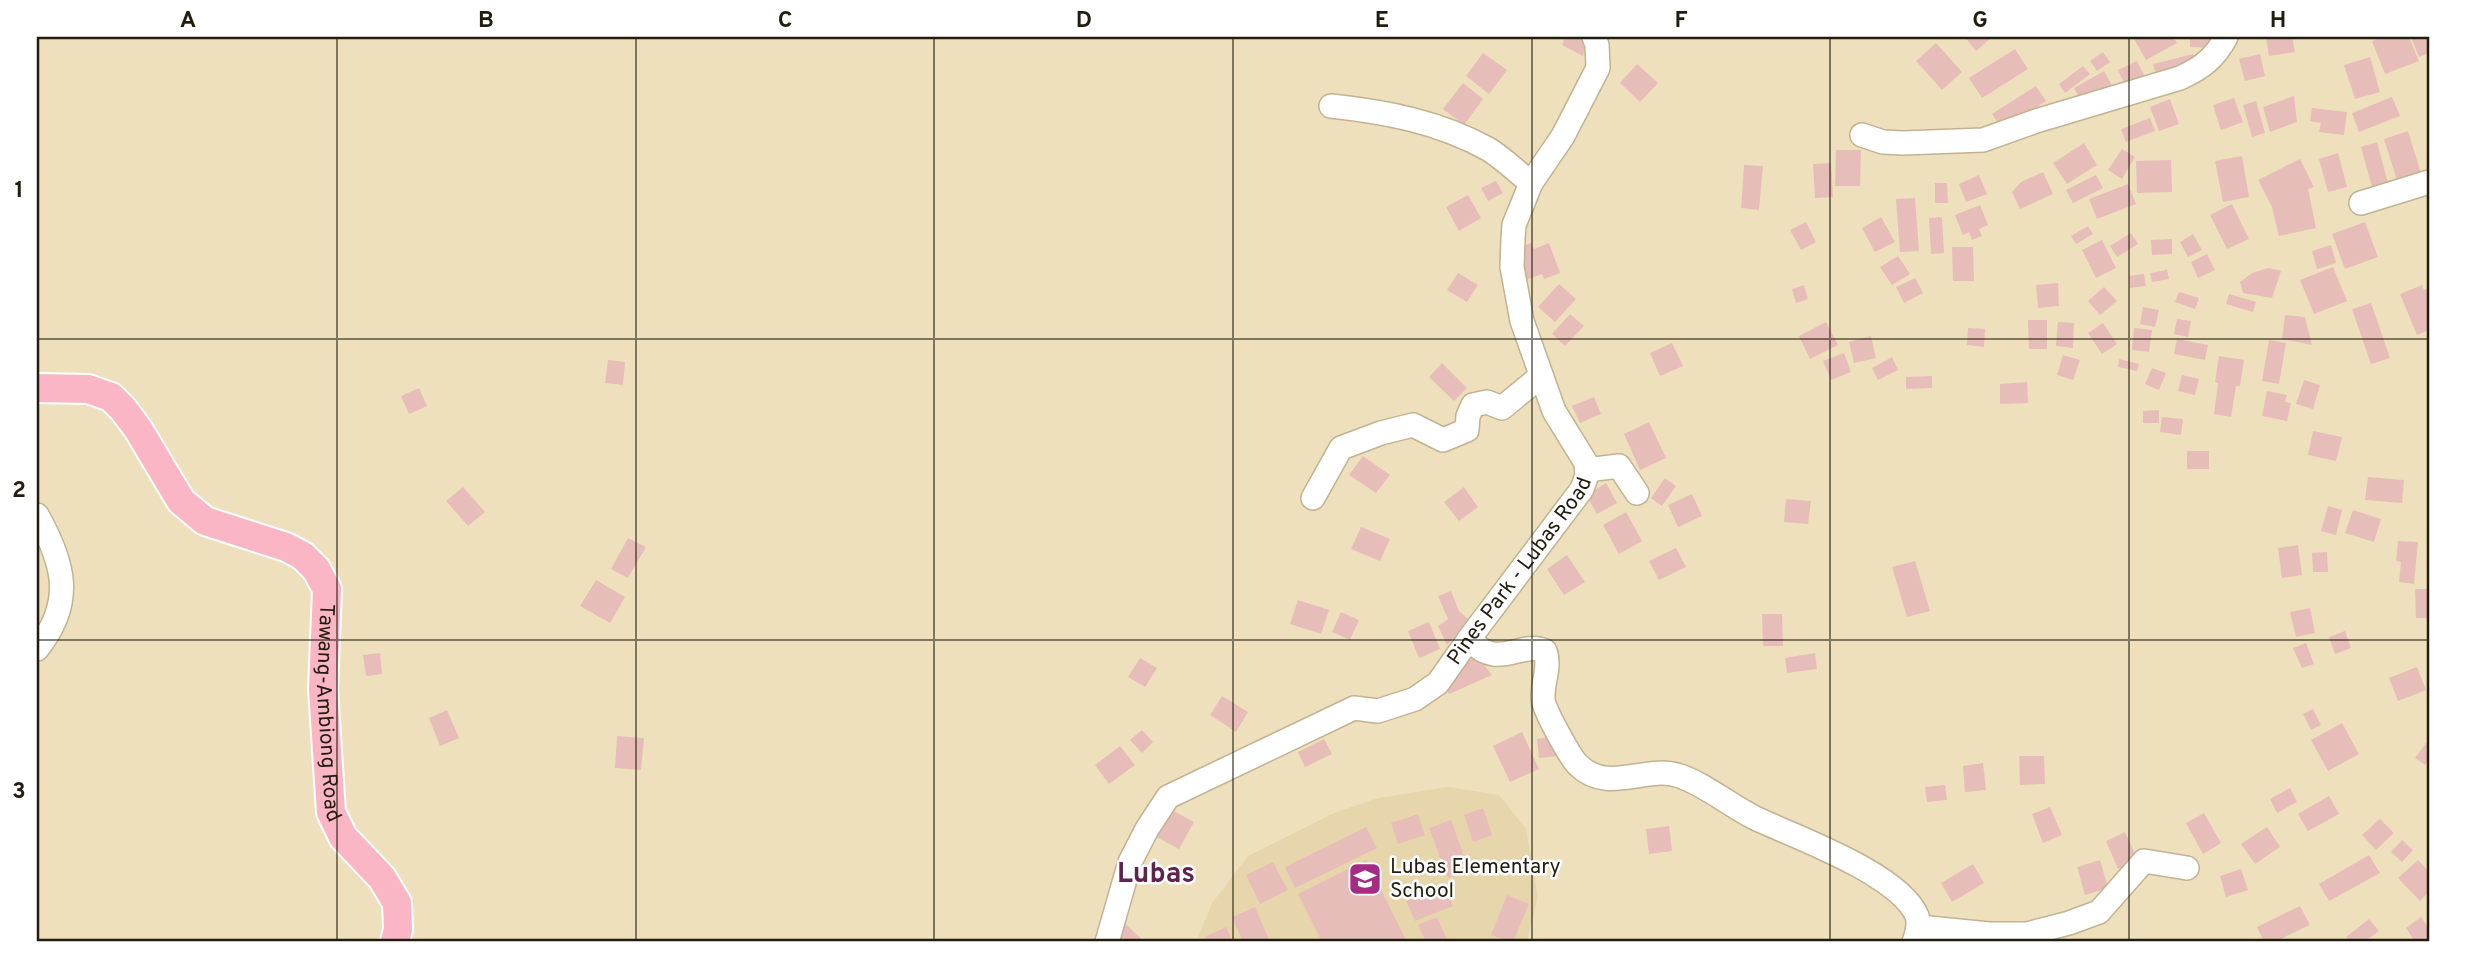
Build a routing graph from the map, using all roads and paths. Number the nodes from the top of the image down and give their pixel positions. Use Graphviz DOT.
graph roads {
  1 [pos="1594,37"];
  2 [pos="2226,37"];
  3 [pos="1331,106"];
  4 [pos="1862,135"];
  5 [pos="2429,182"];
  6 [pos="1531,183"];
  7 [pos="2361,203"];
  8 [pos="1541,376"];
  9 [pos="37,388"];
  10 [pos="1587,470"];
  11 [pos="1637,493"];
  12 [pos="1313,498"];
  13 [pos="37,514"];
  14 [pos="1469,639"];
  15 [pos="37,649"];
  16 [pos="2187,869"];
  17 [pos="1917,935"];
  18 [pos="395,942"];
  19 [pos="1107,942"];
  1 -- 6 [label="street, Pines Park - Lubas Road"];
  2 -- 4 [label="street"];
  3 -- 6 [label="street"];
  5 -- 7 [label="street"];
  6 -- 8 [label="street, Pines Park - Lubas Road"];
  8 -- 10 [label="street, Pines Park - Lubas Road"];
  8 -- 12 [label="street"];
  9 -- 18 [label="main road, Tawang-Ambiong Road"];
  10 -- 11 [label="street"];
  10 -- 14 [label="street, Pines Park - Lubas Road"];
  13 -- 15 [label="street"];
  14 -- 17 [label="street"];
  14 -- 19 [label="street, Pines Park - Lubas Road"];
  16 -- 17 [label="street"];
}
